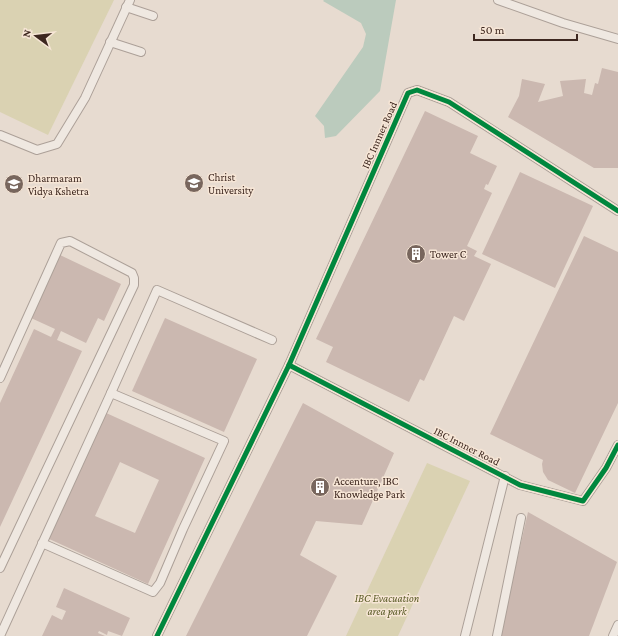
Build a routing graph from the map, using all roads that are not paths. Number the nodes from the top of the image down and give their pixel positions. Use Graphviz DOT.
graph roads {
  1 [pos="498,0"];
  2 [pos="128,3"];
  3 [pos="153,16"];
  4 [pos="618,39"];
  5 [pos="110,42"];
  6 [pos="141,52"];
  7 [pos="0,135"];
  8 [pos="618,210"];
  9 [pos="272,340"];
  10 [pos="289,365"];
  11 [pos="0,378"];
  12 [pos="111,393"];
  13 [pos="618,445"];
  14 [pos="505,476"];
  15 [pos="521,518"];
  16 [pos="42,543"];
  17 [pos="0,568"];
  18 [pos="618,625"];
  19 [pos="0,636"];
  20 [pos="157,636"];
  21 [pos="465,636"];
  22 [pos="497,636"];
  23 [pos="613,636"];
  1 -- 4 [label="lane"];
  2 -- 3 [label="lane"];
  2 -- 5 [label="lane"];
  5 -- 6 [label="lane"];
  5 -- 7 [label="lane"];
  8 -- 10 [label="lane, IBC Innner Road"];
  9 -- 12 [label="lane"];
  10 -- 14 [label="lane, IBC Innner Road"];
  10 -- 20 [label="lane, IBC Innner Road"];
  11 -- 17 [label="lane"];
  12 -- 16 [label="lane"];
  12 -- 16 [label="lane"];
  13 -- 14 [label="lane, IBC Innner Road"];
  14 -- 21 [label="lane"];
  15 -- 22 [label="lane"];
  16 -- 19 [label="lane"];
  18 -- 23 [label="lane"];
}
